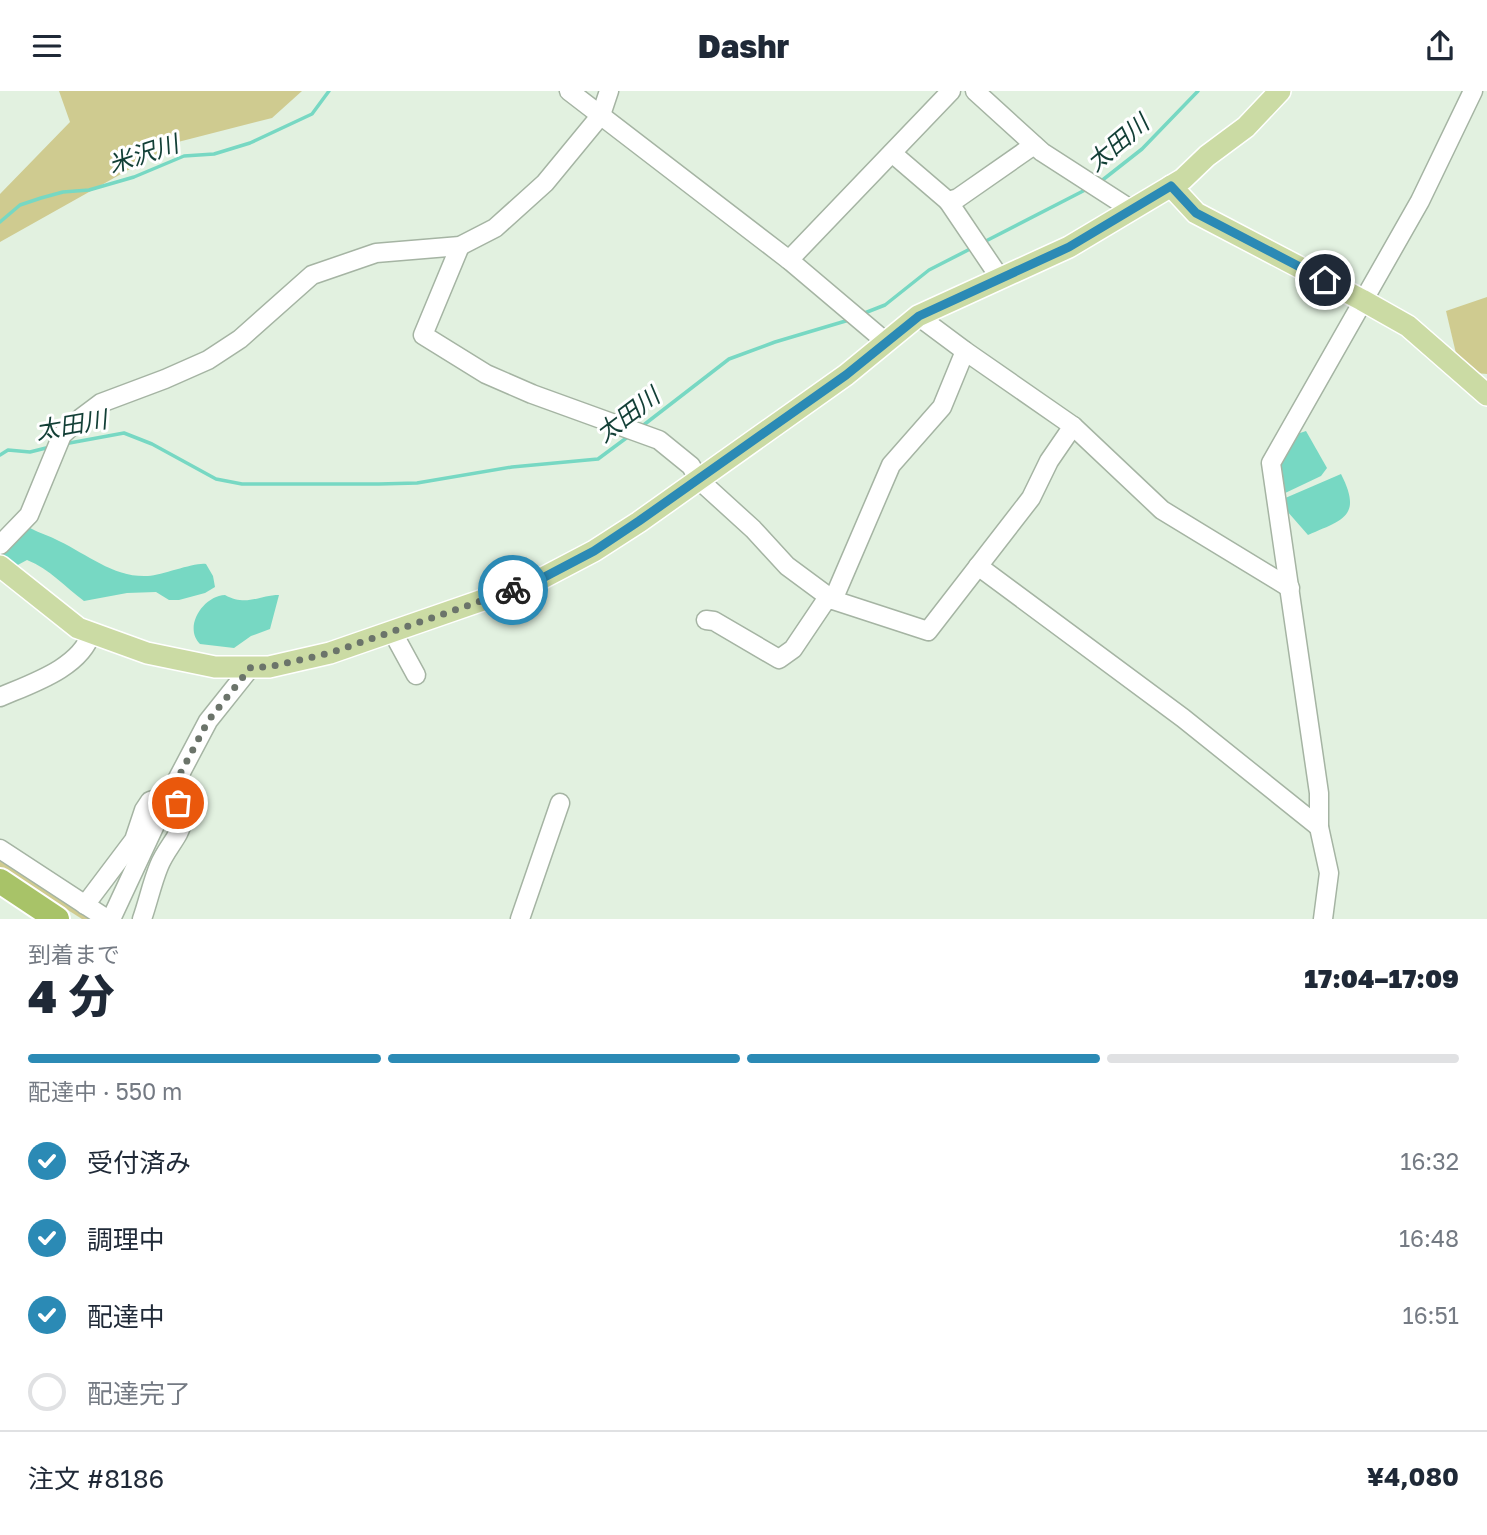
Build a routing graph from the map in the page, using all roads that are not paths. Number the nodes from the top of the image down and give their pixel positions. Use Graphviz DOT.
graph roads {
  1 [pos="569,91"];
  2 [pos="609,91"];
  3 [pos="951,91"];
  4 [pos="975,91"];
  5 [pos="1280,91"];
  6 [pos="1474,91"];
  7 [pos="601,114"];
  8 [pos="1034,145"];
  9 [pos="892,153"];
  10 [pos="1171,186"];
  11 [pos="948,201"];
  12 [pos="1132,210"];
  13 [pos="460,246"];
  14 [pos="789,260"];
  15 [pos="1000,278"];
  16 [pos="1363,300"];
  17 [pos="919,316"];
  18 [pos="886,342"];
  19 [pos="965,351"];
  20 [pos="1487,395"];
  21 [pos="1073,426"];
  22 [pos="698,479"];
  23 [pos="0,545"];
  24 [pos="0,566"];
  25 [pos="978,566"];
  26 [pos="1290,588"];
  27 [pos="831,599"];
  28 [pos="706,620"];
  29 [pos="392,631"];
  30 [pos="91,633"];
  31 [pos="251,667"];
  32 [pos="416,675"];
  33 [pos="0,697"];
  34 [pos="169,795"];
  35 [pos="560,803"];
  36 [pos="1319,827"];
  37 [pos="0,849"];
  38 [pos="0,881"];
  39 [pos="0,901"];
  40 [pos="85,905"];
  41 [pos="110,917"];
  42 [pos="31,919"];
  43 [pos="57,919"];
  44 [pos="142,919"];
  45 [pos="520,919"];
  46 [pos="1323,919"];
  1 -- 7 [label="street"];
  2 -- 7 [label="street"];
  3 -- 9 [label="street"];
  4 -- 8 [label="street"];
  5 -- 10 [label="main road"];
  6 -- 16 [label="street"];
  7 -- 13 [label="street"];
  7 -- 14 [label="street"];
  8 -- 11 [label="street"];
  8 -- 12 [label="street"];
  9 -- 11 [label="street"];
  9 -- 14 [label="street"];
  10 -- 12 [label="main road"];
  10 -- 16 [label="main road"];
  11 -- 15 [label="street"];
  12 -- 15 [label="main road"];
  13 -- 22 [label="street"];
  13 -- 23 [label="street"];
  14 -- 18 [label="street"];
  15 -- 17 [label="main road"];
  16 -- 20 [label="main road"];
  16 -- 26 [label="street"];
  17 -- 18 [label="main road"];
  17 -- 19 [label="street"];
  18 -- 22 [label="main road"];
  19 -- 21 [label="street"];
  19 -- 27 [label="street"];
  21 -- 25 [label="street"];
  21 -- 26 [label="street"];
  22 -- 27 [label="street"];
  22 -- 29 [label="main road"];
  24 -- 30 [label="main road"];
  25 -- 27 [label="street"];
  25 -- 36 [label="street"];
  26 -- 36 [label="street"];
  27 -- 28 [label="street"];
  29 -- 31 [label="main road"];
  29 -- 32 [label="street"];
  30 -- 31 [label="main road"];
  30 -- 33 [label="street"];
  31 -- 34 [label="street"];
  34 -- 40 [label="street"];
  34 -- 41 [label="street"];
  34 -- 44 [label="street"];
  35 -- 45 [label="street"];
  36 -- 46 [label="street"];
  37 -- 40 [label="street"];
  38 -- 43 [label="highway"];
  39 -- 42 [label="highway"];
  40 -- 41 [label="street"];
}
